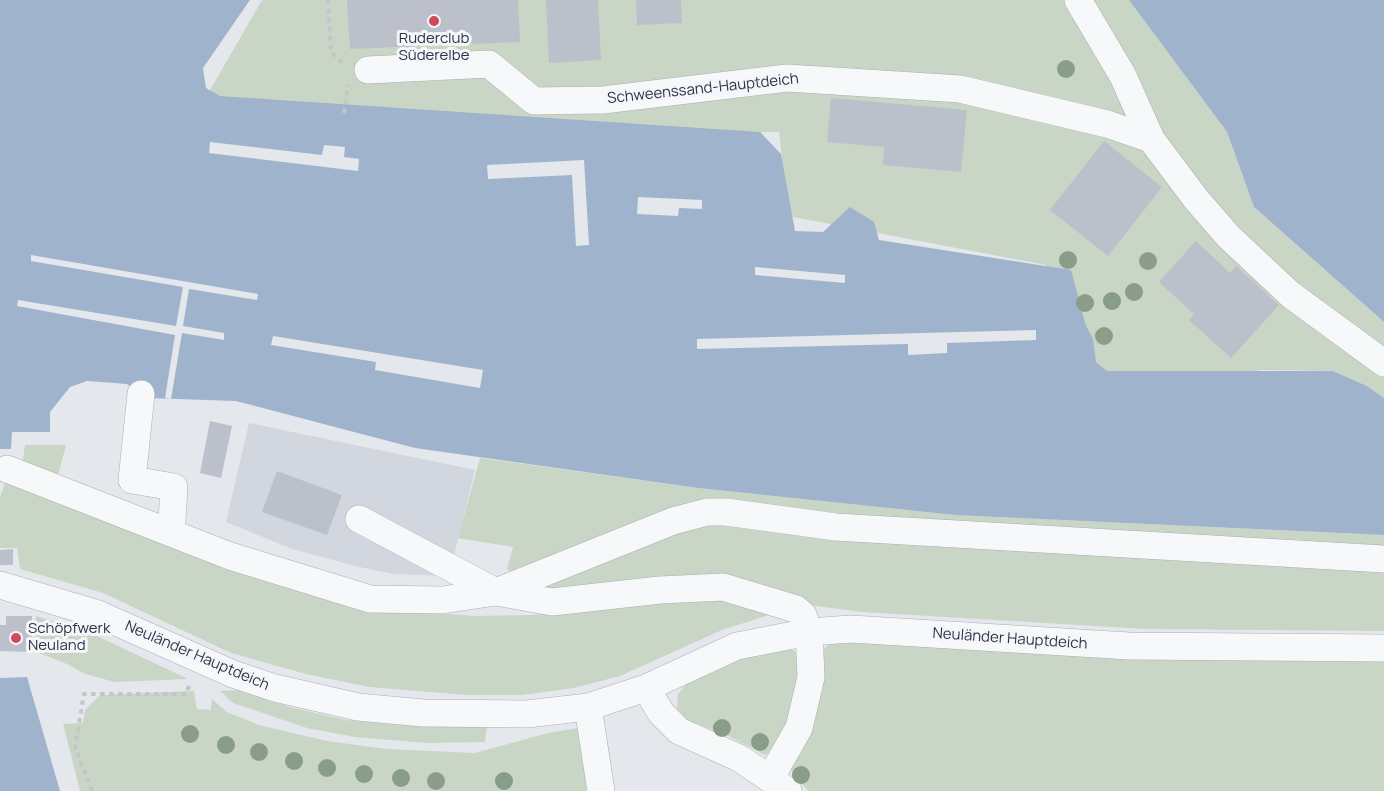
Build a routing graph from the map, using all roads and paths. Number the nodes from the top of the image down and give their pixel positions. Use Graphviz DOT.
graph roads {
  1 [pos="328,0"];
  2 [pos="1078,0"];
  3 [pos="359,70"];
  4 [pos="344,113"];
  5 [pos="1151,139"];
  6 [pos="1384,363"];
  7 [pos="141,394"];
  8 [pos="7,469"];
  9 [pos="359,519"];
  10 [pos="168,531"];
  11 [pos="1384,559"];
  12 [pos="0,585"];
  13 [pos="496,592"];
  14 [pos="809,632"];
  15 [pos="1384,648"];
  16 [pos="198,659"];
  17 [pos="646,688"];
  18 [pos="588,707"];
  19 [pos="779,784"];
  20 [pos="92,791"];
  21 [pos="601,791"];
  1 -- 3 [label="path"];
  2 -- 5 [label="street"];
  3 -- 4 [label="path"];
  3 -- 5 [label="street, Schweenssand-Hauptdeich"];
  5 -- 6 [label="street"];
  7 -- 10 [label="street"];
  8 -- 10 [label="street"];
  9 -- 13 [label="street"];
  10 -- 13 [label="street"];
  11 -- 13 [label="street"];
  12 -- 16 [label="street, Neuländer Hauptdeich"];
  13 -- 14 [label="street"];
  14 -- 15 [label="street, Neuländer Hauptdeich"];
  14 -- 17 [label="street, Neuländer Hauptdeich"];
  14 -- 19 [label="street"];
  16 -- 18 [label="street, Neuländer Hauptdeich"];
  16 -- 20 [label="path"];
  17 -- 18 [label="street, Neuländer Hauptdeich"];
  17 -- 19 [label="street"];
  18 -- 21 [label="street"];
}
